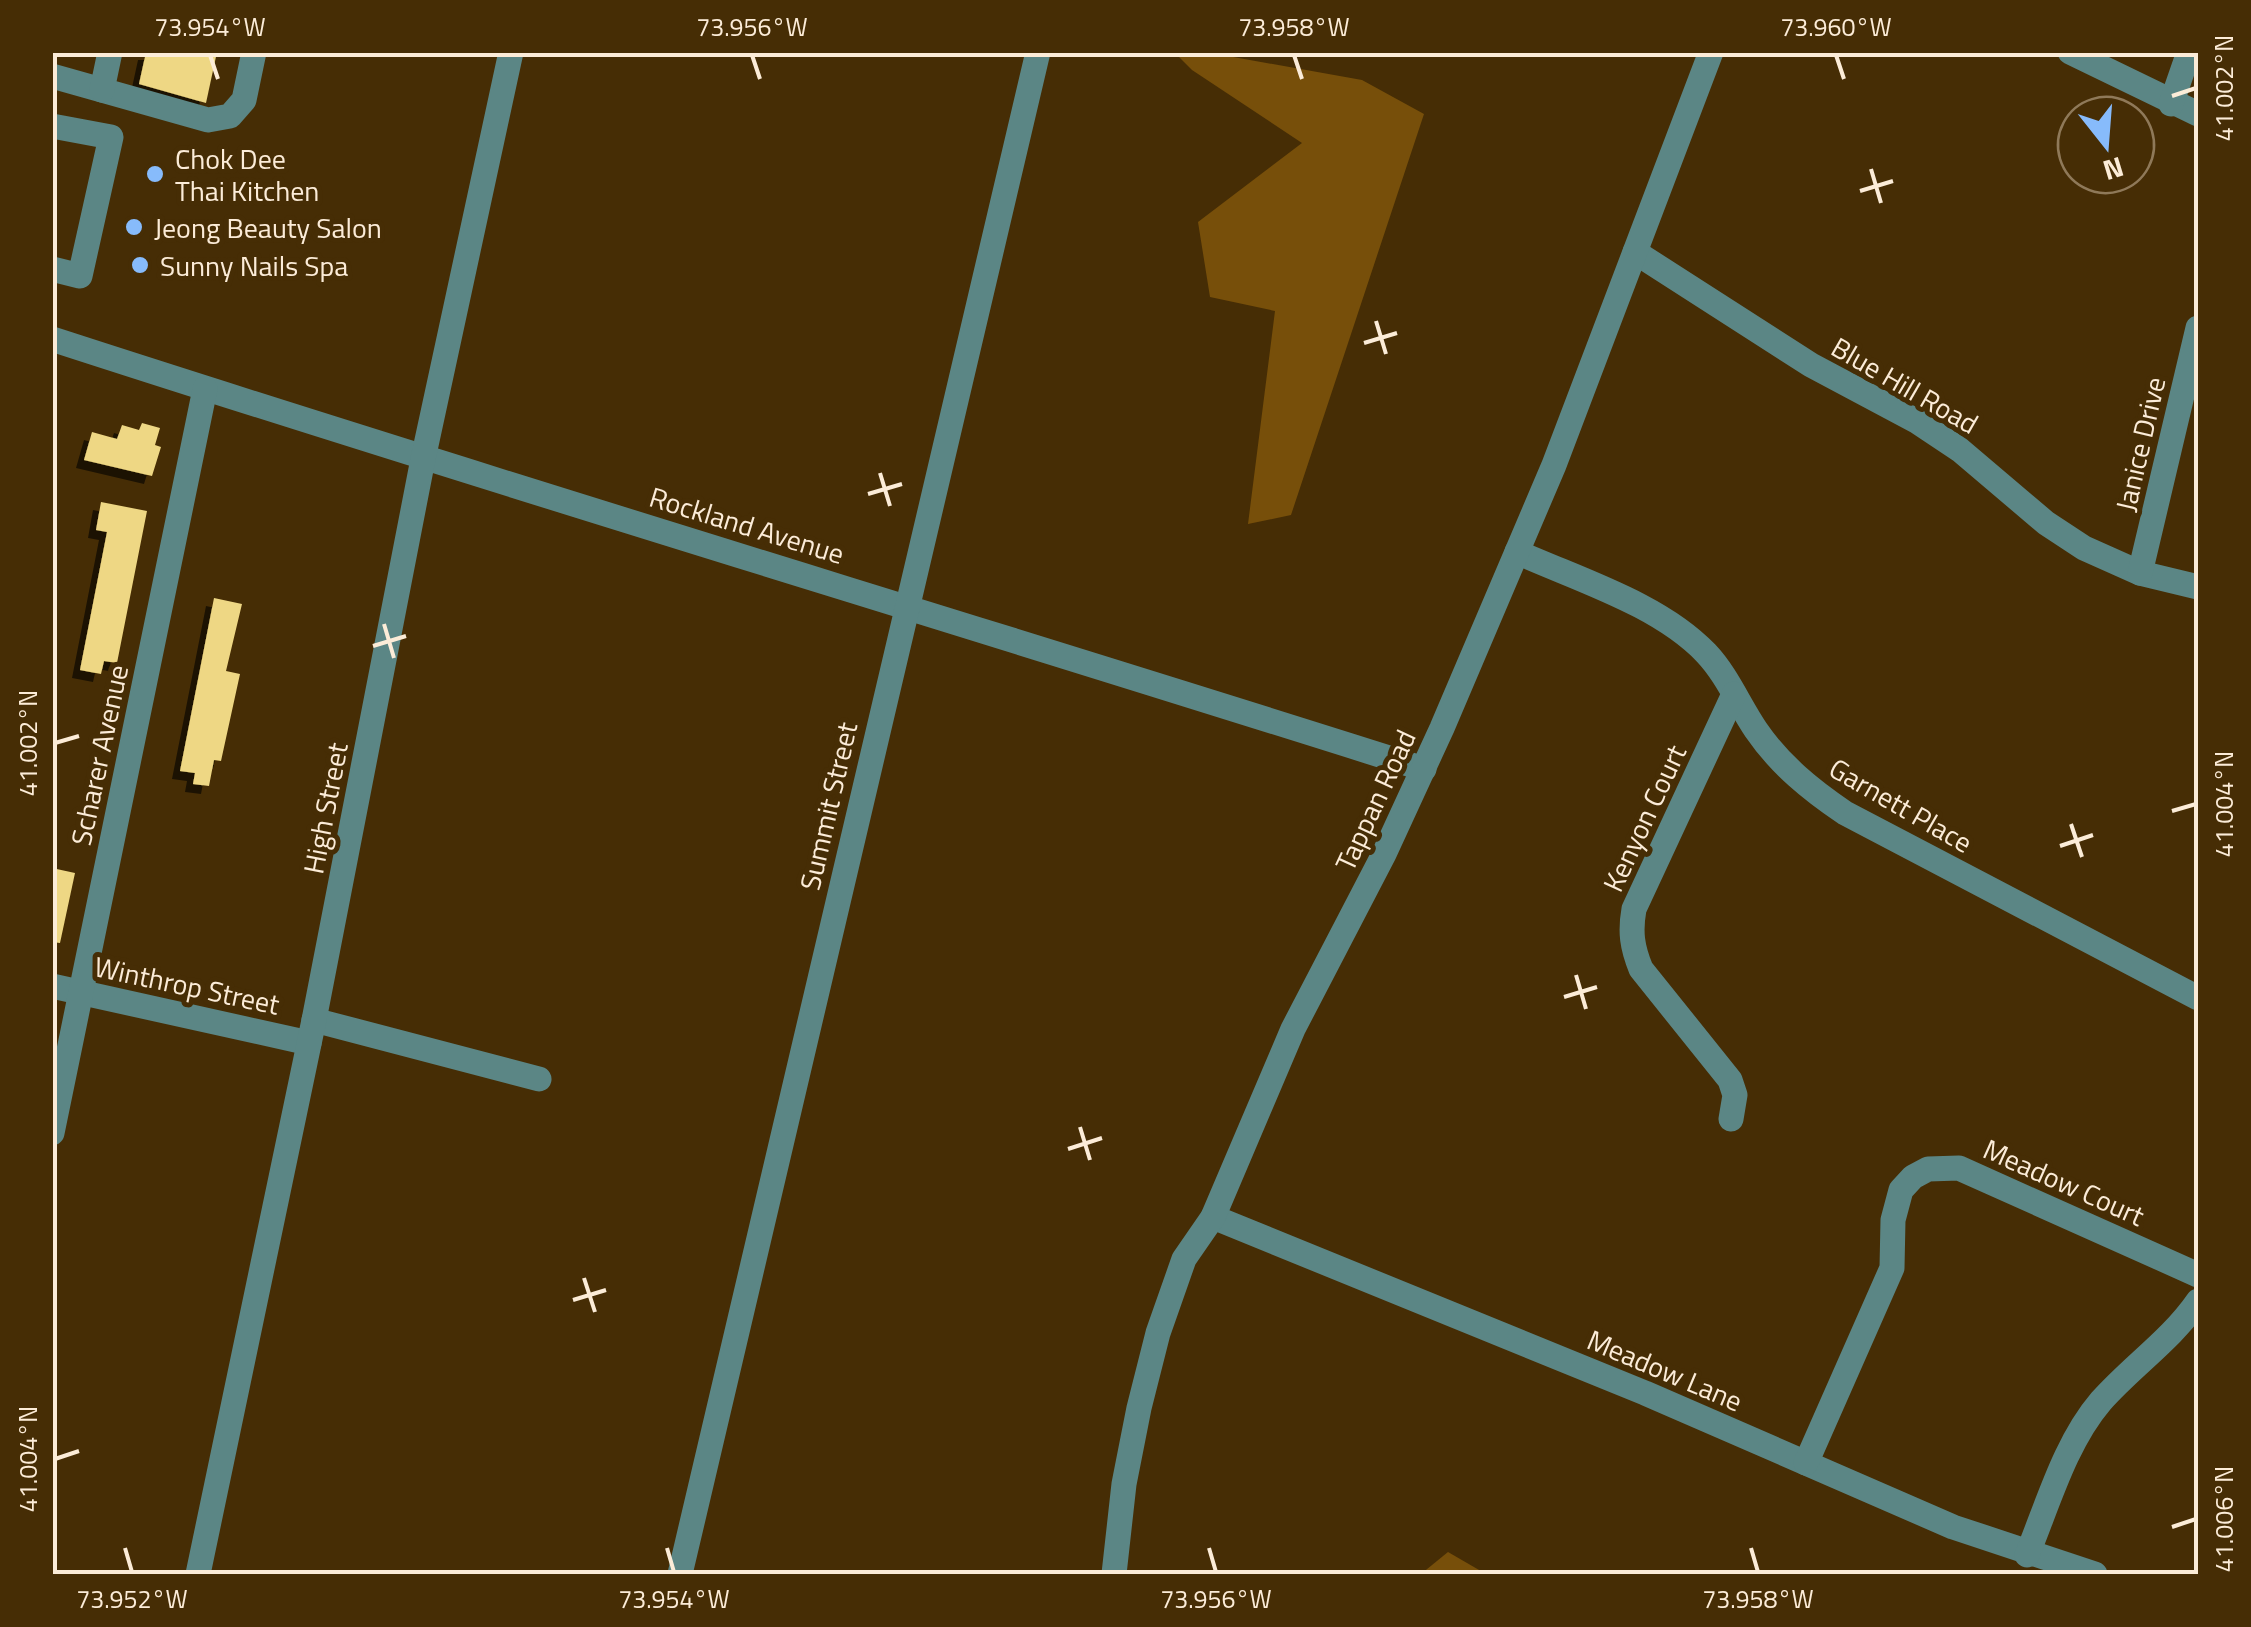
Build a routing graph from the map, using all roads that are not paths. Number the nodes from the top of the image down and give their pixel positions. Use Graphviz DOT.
graph roads {
  1 [pos="110,52"];
  2 [pos="254,52"];
  3 [pos="511,52"];
  4 [pos="1038,52"];
  5 [pos="1711,52"];
  6 [pos="2070,52"];
  7 [pos="2190,52"];
  8 [pos="52,76"];
  9 [pos="102,90"];
  10 [pos="2172,104"];
  11 [pos="2198,114"];
  12 [pos="52,126"];
  13 [pos="1635,252"];
  14 [pos="52,269"];
  15 [pos="2198,328"];
  16 [pos="52,339"];
  17 [pos="205,388"];
  18 [pos="424,459"];
  19 [pos="1517,552"];
  20 [pos="2140,573"];
  21 [pos="2198,586"];
  22 [pos="906,605"];
  23 [pos="1734,694"];
  24 [pos="1424,769"];
  25 [pos="52,986"];
  26 [pos="80,993"];
  27 [pos="2198,998"];
  28 [pos="312,1031"];
  29 [pos="539,1079"];
  30 [pos="1731,1119"];
  31 [pos="52,1133"];
  32 [pos="1213,1217"];
  33 [pos="2198,1275"];
  34 [pos="2198,1301"];
  35 [pos="1806,1463"];
  36 [pos="2027,1554"];
  37 [pos="198,1574"];
  38 [pos="680,1574"];
  39 [pos="1114,1574"];
  40 [pos="2094,1574"];
  1 -- 9 [label="street"];
  2 -- 9 [label="street"];
  3 -- 18 [label="street, High Street"];
  4 -- 22 [label="street, Summit Street"];
  5 -- 13 [label="street, Tappan Road"];
  6 -- 10 [label="street"];
  7 -- 10 [label="street"];
  8 -- 9 [label="street"];
  10 -- 11 [label="street"];
  12 -- 14 [label="street"];
  13 -- 19 [label="street, Tappan Road"];
  13 -- 20 [label="street, Blue Hill Road"];
  15 -- 20 [label="street, Janice Drive"];
  16 -- 17 [label="street, Rockland Avenue"];
  17 -- 18 [label="street, Rockland Avenue"];
  17 -- 26 [label="street, Scharer Avenue"];
  18 -- 22 [label="street, Rockland Avenue"];
  18 -- 28 [label="street, High Street"];
  19 -- 23 [label="street, Garnett Place"];
  19 -- 24 [label="street, Tappan Road"];
  20 -- 21 [label="street, Blue Hill Road"];
  22 -- 24 [label="street, Rockland Avenue"];
  22 -- 38 [label="street, Summit Street"];
  23 -- 27 [label="street, Garnett Place"];
  23 -- 30 [label="street, Kenyon Court"];
  24 -- 32 [label="street, Tappan Road"];
  25 -- 26 [label="street, Winthrop Street"];
  26 -- 28 [label="street, Winthrop Street"];
  26 -- 31 [label="street, Scharer Avenue"];
  28 -- 29 [label="street, Winthrop Street"];
  28 -- 37 [label="street, High Street"];
  32 -- 35 [label="street, Meadow Lane"];
  32 -- 39 [label="street, Tappan Road"];
  33 -- 35 [label="street, Meadow Court"];
  34 -- 36 [label="street"];
  35 -- 36 [label="street, Meadow Lane"];
  36 -- 40 [label="street, Meadow Lane"];
}
